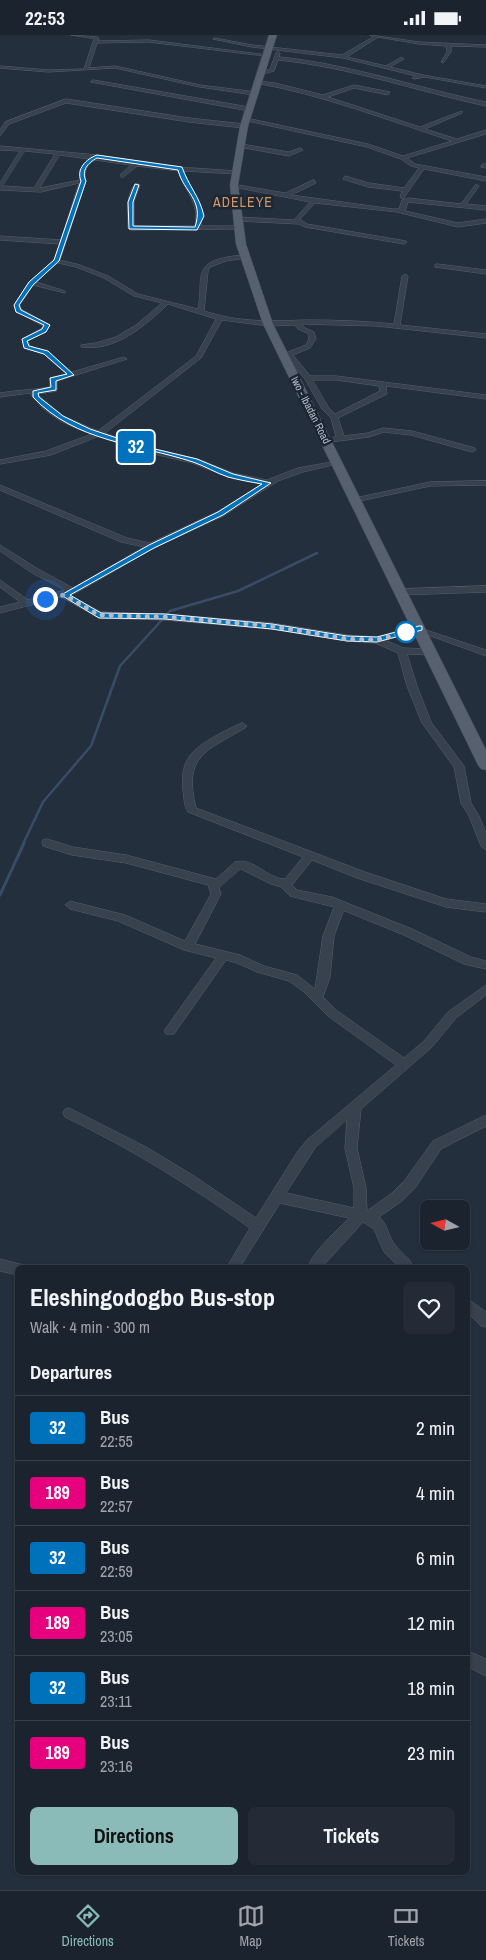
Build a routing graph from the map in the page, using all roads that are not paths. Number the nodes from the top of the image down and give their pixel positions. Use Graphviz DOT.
graph roads {
  1 [pos="73,35"];
  2 [pos="273,35"];
  3 [pos="375,35"];
  4 [pos="215,39"];
  5 [pos="96,42"];
  6 [pos="448,44"];
  7 [pos="486,46"];
  8 [pos="273,52"];
  9 [pos="343,57"];
  10 [pos="402,59"];
  11 [pos="442,62"];
  12 [pos="0,67"];
  13 [pos="387,67"];
  14 [pos="86,70"];
  15 [pos="422,76"];
  16 [pos="260,78"];
  17 [pos="93,81"];
  18 [pos="404,83"];
  19 [pos="486,87"];
  20 [pos="254,93"];
  21 [pos="388,93"];
  22 [pos="323,97"];
  23 [pos="486,104"];
  24 [pos="460,112"];
  25 [pos="247,118"];
  26 [pos="420,129"];
  27 [pos="486,132"];
  28 [pos="0,134"];
  29 [pos="478,135"];
  30 [pos="486,136"];
  31 [pos="457,141"];
  32 [pos="241,146"];
  33 [pos="0,148"];
  34 [pos="24,149"];
  35 [pos="300,151"];
  36 [pos="58,154"];
  37 [pos="97,157"];
  38 [pos="403,158"];
  39 [pos="137,163"];
  40 [pos="422,167"];
  41 [pos="180,169"];
  42 [pos="236,172"];
  43 [pos="122,176"];
  44 [pos="345,178"];
  45 [pos="486,179"];
  46 [pos="83,181"];
  47 [pos="314,182"];
  48 [pos="137,185"];
  49 [pos="234,185"];
  50 [pos="476,186"];
  51 [pos="0,188"];
  52 [pos="36,190"];
  53 [pos="405,190"];
  54 [pos="286,195"];
  55 [pos="314,201"];
  56 [pos="404,201"];
  57 [pos="462,206"];
  58 [pos="486,208"];
  59 [pos="399,211"];
  60 [pos="486,221"];
  61 [pos="300,223"];
  62 [pos="238,224"];
  63 [pos="197,229"];
  64 [pos="0,238"];
  65 [pos="62,242"];
  66 [pos="404,242"];
  67 [pos="244,257"];
  68 [pos="57,261"];
  69 [pos="437,266"];
  70 [pos="486,272"];
  71 [pos="405,276"];
  72 [pos="31,283"];
  73 [pos="63,292"];
  74 [pos="167,302"];
  75 [pos="201,311"];
  76 [pos="220,318"];
  77 [pos="266,320"];
  78 [pos="298,324"];
  79 [pos="397,325"];
  80 [pos="486,335"];
  81 [pos="83,346"];
  82 [pos="286,355"];
  83 [pos="124,359"];
  84 [pos="71,375"];
  85 [pos="308,378"];
  86 [pos="382,384"];
  87 [pos="35,392"];
  88 [pos="0,395"];
  89 [pos="486,397"];
  90 [pos="334,417"];
  91 [pos="99,434"];
  92 [pos="340,437"];
  93 [pos="326,441"];
  94 [pos="472,450"];
  95 [pos="0,462"];
  96 [pos="336,463"];
  97 [pos="268,483"];
  98 [pos="486,483"];
  99 [pos="0,487"];
  100 [pos="355,500"];
  101 [pos="151,546"];
  102 [pos="0,547"];
  103 [pos="0,583"];
  104 [pos="486,589"];
  105 [pos="401,592"];
  106 [pos="69,593"];
  107 [pos="26,603"];
  108 [pos="0,611"];
  109 [pos="420,629"];
  110 [pos="377,640"];
  111 [pos="402,651"];
  112 [pos="431,652"];
  113 [pos="486,653"];
  114 [pos="242,726"];
  115 [pos="486,765"];
  116 [pos="47,843"];
  117 [pos="486,846"];
  118 [pos="310,855"];
  119 [pos="285,884"];
  120 [pos="214,887"];
  121 [pos="70,905"];
  122 [pos="345,907"];
  123 [pos="486,908"];
  124 [pos="188,947"];
  125 [pos="223,956"];
  126 [pos="486,965"];
  127 [pos="486,989"];
  128 [pos="317,998"];
  129 [pos="170,1031"];
  130 [pos="404,1064"];
  131 [pos="355,1106"];
  132 [pos="69,1113"];
  133 [pos="486,1120"];
  134 [pos="276,1196"];
  135 [pos="365,1216"];
  136 [pos="257,1226"];
  137 [pos="0,1265"];
  138 [pos="234,1265"];
  139 [pos="316,1265"];
  140 [pos="406,1265"];
  141 [pos="15,1268"];
  142 [pos="470,1307"];
  143 [pos="486,1321"];
  144 [pos="470,1660"];
  145 [pos="486,1668"];
  1 -- 5 [label="street"];
  2 -- 8 [label="main road, Iwo - Ibadan Road"];
  3 -- 6 [label="street"];
  3 -- 9 [label="street"];
  4 -- 8 [label="street"];
  5 -- 8 [label="street"];
  5 -- 14 [label="street"];
  6 -- 7 [label="street"];
  6 -- 11 [label="street"];
  8 -- 9 [label="street"];
  8 -- 16 [label="main road, Iwo - Ibadan Road"];
  8 -- 18 [label="street"];
  9 -- 13 [label="street"];
  10 -- 13 [label="street"];
  12 -- 14 [label="street"];
  13 -- 15 [label="street"];
  14 -- 20 [label="street"];
  15 -- 18 [label="street"];
  15 -- 19 [label="street"];
  16 -- 20 [label="main road, Iwo - Ibadan Road"];
  16 -- 22 [label="street"];
  17 -- 25 [label="street"];
  18 -- 23 [label="street"];
  20 -- 25 [label="main road, Iwo - Ibadan Road"];
  21 -- 22 [label="street"];
  22 -- 26 [label="street"];
  24 -- 26 [label="street"];
  25 -- 28 [label="street"];
  25 -- 32 [label="main road, Iwo - Ibadan Road"];
  25 -- 38 [label="street"];
  26 -- 31 [label="street"];
  27 -- 29 [label="street"];
  29 -- 30 [label="street"];
  29 -- 31 [label="street"];
  31 -- 38 [label="street"];
  32 -- 35 [label="street"];
  32 -- 42 [label="main road, Iwo - Ibadan Road"];
  33 -- 34 [label="street"];
  34 -- 36 [label="street"];
  34 -- 51 [label="street"];
  36 -- 37 [label="street"];
  36 -- 52 [label="street"];
  37 -- 39 [label="street"];
  37 -- 46 [label="street"];
  38 -- 40 [label="street"];
  39 -- 41 [label="street"];
  39 -- 43 [label="street"];
  40 -- 45 [label="street"];
  40 -- 53 [label="street"];
  41 -- 42 [label="street"];
  41 -- 63 [label="street"];
  42 -- 49 [label="main road, Iwo - Ibadan Road"];
  44 -- 53 [label="street"];
  46 -- 52 [label="street"];
  46 -- 65 [label="street"];
  47 -- 54 [label="street"];
  48 -- 63 [label="street"];
  49 -- 54 [label="street"];
  49 -- 62 [label="main road, Iwo - Ibadan Road"];
  50 -- 57 [label="street"];
  51 -- 52 [label="street"];
  53 -- 56 [label="street"];
  54 -- 55 [label="street"];
  55 -- 59 [label="street"];
  55 -- 61 [label="street"];
  56 -- 57 [label="street"];
  56 -- 59 [label="street"];
  57 -- 58 [label="street"];
  59 -- 60 [label="street"];
  61 -- 62 [label="street"];
  61 -- 66 [label="street"];
  62 -- 63 [label="street"];
  62 -- 67 [label="main road, Iwo - Ibadan Road"];
  64 -- 65 [label="street"];
  65 -- 68 [label="street"];
  67 -- 75 [label="street"];
  67 -- 77 [label="main road, Iwo - Ibadan Road"];
  68 -- 72 [label="street"];
  68 -- 74 [label="street"];
  69 -- 70 [label="street"];
  71 -- 79 [label="street"];
  72 -- 73 [label="street"];
  72 -- 84 [label="street"];
  74 -- 75 [label="street"];
  74 -- 81 [label="street"];
  75 -- 76 [label="street"];
  76 -- 77 [label="street"];
  76 -- 91 [label="street"];
  77 -- 78 [label="street"];
  77 -- 82 [label="main road, Iwo - Ibadan Road"];
  78 -- 79 [label="street"];
  78 -- 82 [label="street"];
  79 -- 80 [label="street"];
  82 -- 85 [label="street"];
  82 -- 93 [label="main road, Iwo - Ibadan Road"];
  83 -- 84 [label="street"];
  84 -- 87 [label="street"];
  85 -- 86 [label="street"];
  85 -- 90 [label="street"];
  86 -- 89 [label="street"];
  86 -- 90 [label="street"];
  87 -- 88 [label="street"];
  87 -- 91 [label="street"];
  90 -- 92 [label="street"];
  91 -- 95 [label="street"];
  91 -- 97 [label="street"];
  92 -- 93 [label="street"];
  92 -- 94 [label="street"];
  93 -- 96 [label="main road, Iwo - Ibadan Road"];
  96 -- 97 [label="street"];
  96 -- 100 [label="main road, Iwo - Ibadan Road"];
  97 -- 101 [label="street"];
  98 -- 100 [label="street"];
  99 -- 101 [label="street"];
  100 -- 105 [label="main road, Iwo - Ibadan Road"];
  101 -- 106 [label="street"];
  102 -- 106 [label="street"];
  103 -- 107 [label="street"];
  104 -- 105 [label="street"];
  105 -- 109 [label="main road, Iwo - Ibadan Road"];
  106 -- 107 [label="street"];
  106 -- 110 [label="street"];
  107 -- 108 [label="street"];
  109 -- 110 [label="street"];
  109 -- 112 [label="main road, Iwo - Ibadan Road"];
  109 -- 113 [label="street"];
  110 -- 111 [label="street"];
  111 -- 112 [label="street"];
  111 -- 117 [label="street"];
  112 -- 115 [label="main road, Iwo - Ibadan Road"];
  114 -- 118 [label="street"];
  116 -- 120 [label="street"];
  118 -- 119 [label="street"];
  118 -- 123 [label="street"];
  119 -- 120 [label="street"];
  119 -- 122 [label="street"];
  120 -- 124 [label="street"];
  121 -- 124 [label="street"];
  122 -- 126 [label="street"];
  122 -- 128 [label="street"];
  124 -- 125 [label="street"];
  125 -- 128 [label="street"];
  125 -- 129 [label="street"];
  127 -- 130 [label="street"];
  128 -- 130 [label="street"];
  130 -- 131 [label="street"];
  131 -- 134 [label="street"];
  131 -- 135 [label="street"];
  132 -- 136 [label="street"];
  133 -- 135 [label="street"];
  134 -- 135 [label="street"];
  134 -- 136 [label="street"];
  135 -- 139 [label="street"];
  135 -- 140 [label="street"];
  136 -- 138 [label="street"];
  137 -- 141 [label="street"];
  142 -- 143 [label="street"];
  144 -- 145 [label="street"];
}
